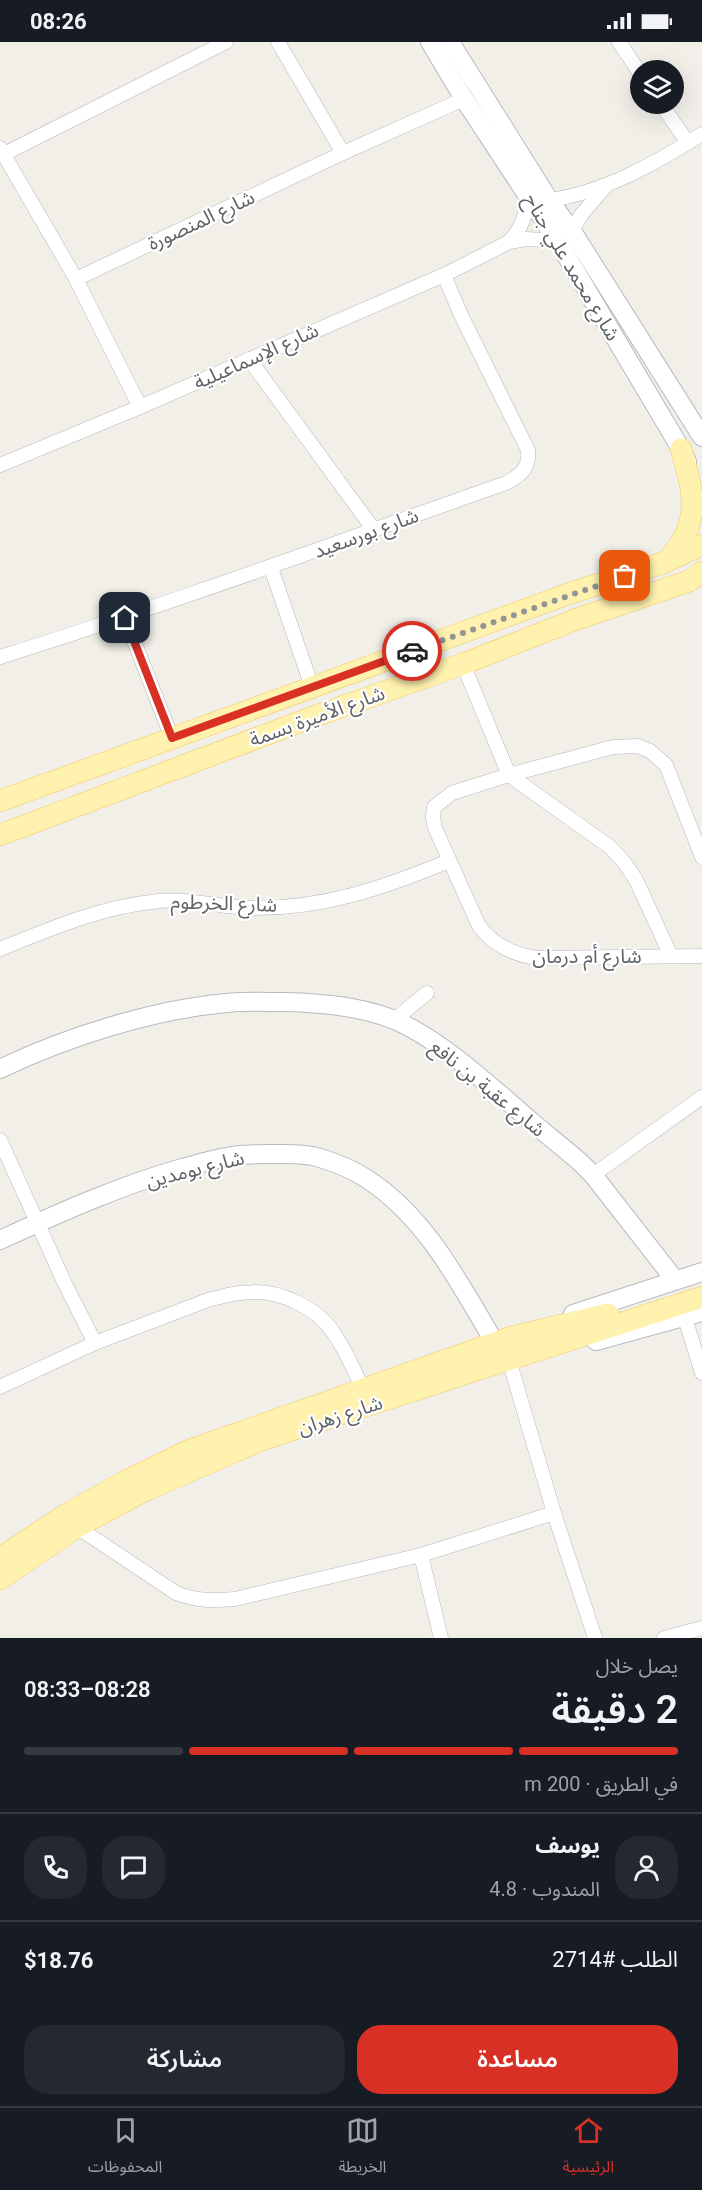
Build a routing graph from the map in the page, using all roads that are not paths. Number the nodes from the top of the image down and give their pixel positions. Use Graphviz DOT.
graph roads {
  1 [pos="226,42"];
  2 [pos="278,42"];
  3 [pos="430,42"];
  4 [pos="450,42"];
  5 [pos="619,42"];
  6 [pos="631,60"];
  7 [pos="464,99"];
  8 [pos="668,114"];
  9 [pos="702,134"];
  10 [pos="688,143"];
  11 [pos="1,153"];
  12 [pos="343,153"];
  13 [pos="608,185"];
  14 [pos="528,194"];
  15 [pos="549,200"];
  16 [pos="572,231"];
  17 [pos="509,242"];
  18 [pos="560,245"];
  19 [pos="444,275"];
  20 [pos="76,279"];
  21 [pos="249,359"];
  22 [pos="140,407"];
  23 [pos="702,437"];
  24 [pos="681,449"];
  25 [pos="0,465"];
  26 [pos="702,498"];
  27 [pos="374,530"];
  28 [pos="702,545"];
  29 [pos="663,563"];
  30 [pos="271,568"];
  31 [pos="692,579"];
  32 [pos="125,618"];
  33 [pos="0,657"];
  34 [pos="463,664"];
  35 [pos="312,687"];
  36 [pos="172,738"];
  37 [pos="509,775"];
  38 [pos="0,801"];
  39 [pos="0,834"];
  40 [pos="702,857"];
  41 [pos="449,861"];
  42 [pos="0,949"];
  43 [pos="671,956"];
  44 [pos="702,956"];
  45 [pos="427,993"];
  46 [pos="394,1020"];
  47 [pos="0,1069"];
  48 [pos="702,1097"];
  49 [pos="702,1106"];
  50 [pos="0,1140"];
  51 [pos="596,1179"];
  52 [pos="37,1223"];
  53 [pos="0,1240"];
  54 [pos="702,1272"];
  55 [pos="675,1280"];
  56 [pos="702,1284"];
  57 [pos="702,1297"];
  58 [pos="694,1315"];
  59 [pos="504,1340"];
  60 [pos="94,1342"];
  61 [pos="535,1352"];
  62 [pos="509,1360"];
  63 [pos="702,1373"];
  64 [pos="0,1387"];
  65 [pos="363,1389"];
  66 [pos="554,1513"];
  67 [pos="77,1527"];
  68 [pos="421,1555"];
  69 [pos="0,1558"];
  70 [pos="0,1579"];
  71 [pos="702,1628"];
  72 [pos="441,1638"];
  73 [pos="595,1638"];
  74 [pos="664,1638"];
  1 -- 11 [label="street"];
  2 -- 12 [label="street"];
  3 -- 7 [label="street, شارع محمد علي جناح"];
  4 -- 15 [label="street, شارع محمد علي جناح"];
  5 -- 6 [label="street"];
  7 -- 12 [label="street, شارع المنصورة"];
  7 -- 14 [label="street, شارع محمد علي جناح"];
  8 -- 10 [label="street"];
  9 -- 10 [label="street"];
  10 -- 13 [label="street"];
  11 -- 20 [label="street"];
  12 -- 20 [label="street, شارع المنصورة"];
  13 -- 15 [label="street"];
  13 -- 16 [label="street"];
  14 -- 17 [label="street, شارع الإسماعيلية"];
  14 -- 18 [label="street, شارع محمد علي جناح"];
  15 -- 16 [label="street, شارع محمد علي جناح"];
  16 -- 23 [label="street, شارع محمد علي جناح"];
  17 -- 18 [label="street, شارع الإسماعيلية"];
  17 -- 19 [label="street, شارع الإسماعيلية"];
  18 -- 24 [label="street, شارع محمد علي جناح"];
  19 -- 21 [label="street, شارع الإسماعيلية"];
  19 -- 27 [label="street, شارع بورسعيد"];
  20 -- 22 [label="street"];
  21 -- 22 [label="street, شارع الإسماعيلية"];
  21 -- 27 [label="street"];
  22 -- 25 [label="street, شارع الإسماعيلية"];
  24 -- 26 [label="street, شارع محمد علي جناح"];
  24 -- 29 [label="main road"];
  27 -- 30 [label="street, شارع بورسعيد"];
  28 -- 29 [label="main road, شارع الأميرة بسمة"];
  29 -- 31 [label="street"];
  29 -- 35 [label="main road, شارع الأميرة بسمة"];
  30 -- 32 [label="street, شارع بورسعيد"];
  30 -- 35 [label="street"];
  31 -- 34 [label="main road, شارع الأميرة بسمة"];
  32 -- 33 [label="street, شارع بورسعيد"];
  32 -- 36 [label="street"];
  34 -- 37 [label="street"];
  34 -- 39 [label="main road, شارع الأميرة بسمة"];
  35 -- 36 [label="main road, شارع الأميرة بسمة"];
  36 -- 38 [label="main road, شارع الأميرة بسمة"];
  37 -- 40 [label="street"];
  37 -- 41 [label="street, شارع أم درمان"];
  37 -- 43 [label="street"];
  41 -- 42 [label="street, شارع الخرطوم"];
  41 -- 43 [label="street, شارع أم درمان"];
  43 -- 44 [label="street, شارع أم درمان"];
  45 -- 46 [label="street"];
  46 -- 47 [label="street, شارع عقبة بن نافع"];
  46 -- 51 [label="street, شارع عقبة بن نافع"];
  48 -- 51 [label="street"];
  49 -- 51 [label="street"];
  50 -- 52 [label="street"];
  51 -- 55 [label="street, شارع عقبة بن نافع"];
  52 -- 53 [label="street, شارع بومدين"];
  52 -- 59 [label="street, شارع بومدين"];
  52 -- 60 [label="street"];
  54 -- 55 [label="street"];
  55 -- 59 [label="street"];
  56 -- 59 [label="main road, شارع زهران"];
  57 -- 61 [label="main road, شارع زهران"];
  58 -- 61 [label="street"];
  58 -- 63 [label="street"];
  59 -- 65 [label="main road, شارع زهران"];
  60 -- 64 [label="street"];
  60 -- 65 [label="street"];
  61 -- 62 [label="main road, شارع زهران"];
  62 -- 66 [label="street"];
  62 -- 67 [label="main road, شارع زهران"];
  65 -- 69 [label="main road, شارع زهران"];
  66 -- 68 [label="street"];
  66 -- 73 [label="street"];
  67 -- 68 [label="street"];
  67 -- 70 [label="main road, شارع زهران"];
  68 -- 72 [label="street"];
  71 -- 74 [label="street"];
}
